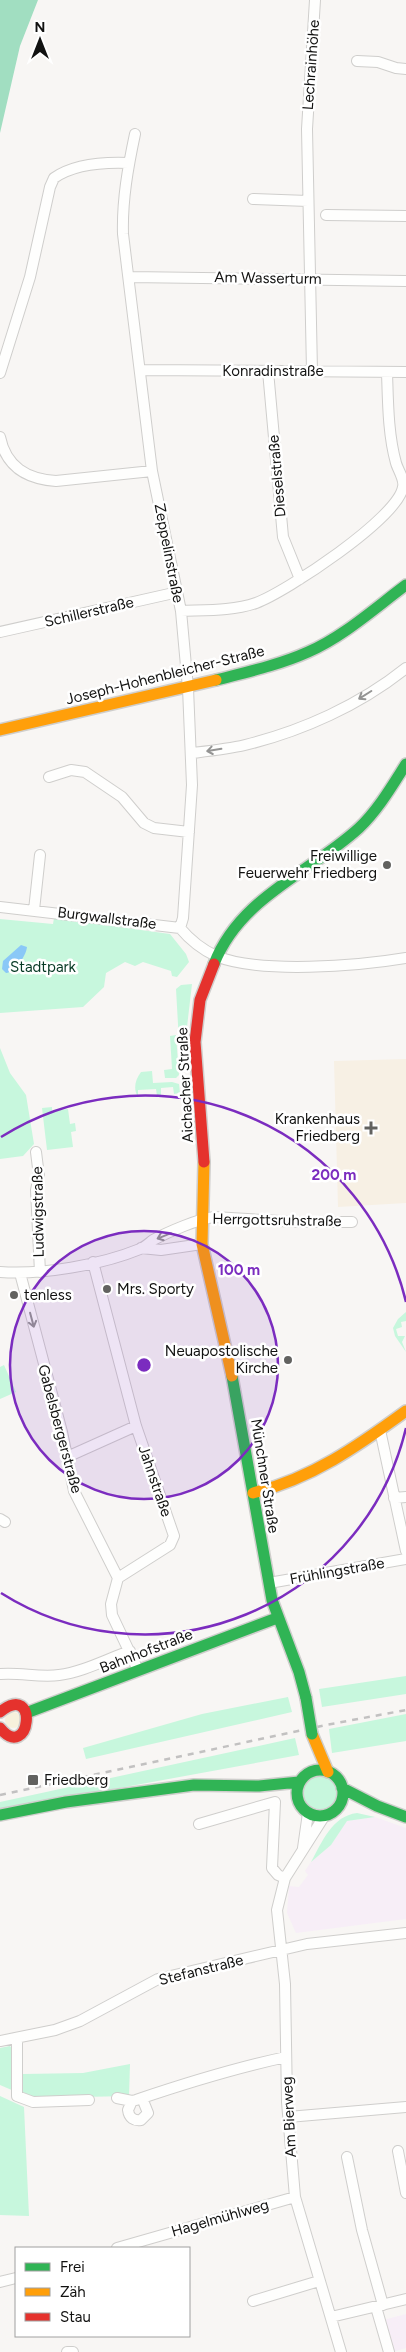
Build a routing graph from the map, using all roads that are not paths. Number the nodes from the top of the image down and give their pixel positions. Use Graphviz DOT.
graph roads {
  1 [pos="315,0"];
  2 [pos="357,61"];
  3 [pos="406,69"];
  4 [pos="135,134"];
  5 [pos="129,163"];
  6 [pos="254,199"];
  7 [pos="308,201"];
  8 [pos="326,215"];
  9 [pos="406,216"];
  10 [pos="130,277"];
  11 [pos="310,279"];
  12 [pos="406,280"];
  13 [pos="140,370"];
  14 [pos="268,371"];
  15 [pos="312,371"];
  16 [pos="387,372"];
  17 [pos="406,372"];
  18 [pos="0,373"];
  19 [pos="0,437"];
  20 [pos="152,471"];
  21 [pos="300,579"];
  22 [pos="406,585"];
  23 [pos="178,592"];
  24 [pos="181,611"];
  25 [pos="0,632"];
  26 [pos="406,668"];
  27 [pos="188,688"];
  28 [pos="0,730"];
  29 [pos="192,753"];
  30 [pos="406,764"];
  31 [pos="50,777"];
  32 [pos="189,832"];
  33 [pos="40,855"];
  34 [pos="0,907"];
  35 [pos="34,910"];
  36 [pos="180,928"];
  37 [pos="217,956"];
  38 [pos="406,958"];
  39 [pos="36,1152"];
  40 [pos="202,1219"];
  41 [pos="352,1222"];
  42 [pos="202,1244"];
  43 [pos="141,1248"];
  44 [pos="93,1262"];
  45 [pos="0,1272"];
  46 [pos="40,1272"];
  47 [pos="20,1274"];
  48 [pos="406,1411"];
  49 [pos="136,1426"];
  50 [pos="380,1430"];
  51 [pos="67,1457"];
  52 [pos="253,1492"];
  53 [pos="406,1497"];
  54 [pos="394,1498"];
  55 [pos="406,1551"];
  56 [pos="406,1559"];
  57 [pos="118,1578"];
  58 [pos="269,1583"];
  59 [pos="277,1618"];
  60 [pos="130,1651"];
  61 [pos="138,1670"];
  62 [pos="0,1674"];
  63 [pos="0,1712"];
  64 [pos="26,1713"];
  65 [pos="0,1728"];
  66 [pos="315,1749"];
  67 [pos="328,1772"];
  68 [pos="308,1773"];
  69 [pos="299,1782"];
  70 [pos="259,1786"];
  71 [pos="342,1788"];
  72 [pos="298,1800"];
  73 [pos="339,1805"];
  74 [pos="377,1806"];
  75 [pos="308,1813"];
  76 [pos="0,1815"];
  77 [pos="325,1816"];
  78 [pos="406,1817"];
  79 [pos="199,1824"];
  80 [pos="302,1854"];
  81 [pos="286,1878"];
  82 [pos="406,1933"];
  83 [pos="282,1949"];
  84 [pos="17,2038"];
  85 [pos="0,2041"];
  86 [pos="286,2057"];
  87 [pos="117,2098"];
  88 [pos="89,2100"];
  89 [pos="406,2106"];
  90 [pos="288,2117"];
  91 [pos="398,2151"];
  92 [pos="346,2156"];
  93 [pos="406,2193"];
  94 [pos="295,2197"];
  95 [pos="120,2247"];
  96 [pos="15,2278"];
  97 [pos="319,2281"];
  98 [pos="0,2282"];
  99 [pos="406,2299"];
  100 [pos="253,2301"];
  101 [pos="379,2306"];
  102 [pos="330,2317"];
  103 [pos="68,2352"];
  104 [pos="73,2352"];
  105 [pos="341,2352"];
  106 [pos="389,2352"];
  1 -- 7 [label="street, Lechrainhöhe"];
  2 -- 3 [label="street"];
  4 -- 5 [label="street, Zeppelinstraße"];
  5 -- 10 [label="street, Zeppelinstraße"];
  5 -- 18 [label="street"];
  6 -- 7 [label="street"];
  7 -- 11 [label="street, Lechrainhöhe"];
  8 -- 9 [label="street"];
  10 -- 11 [label="street, Am Wasserturm"];
  10 -- 13 [label="street, Zeppelinstraße"];
  11 -- 12 [label="street, Am Wasserturm"];
  11 -- 15 [label="street, Lechrainhöhe"];
  13 -- 14 [label="street, Konradinstraße"];
  13 -- 20 [label="street, Zeppelinstraße"];
  14 -- 15 [label="street, Konradinstraße"];
  14 -- 21 [label="street, Dieselstraße"];
  15 -- 16 [label="street, Konradinstraße"];
  16 -- 17 [label="street, Konradinstraße"];
  16 -- 21 [label="street"];
  19 -- 20 [label="street"];
  20 -- 23 [label="street, Zeppelinstraße"];
  21 -- 24 [label="street"];
  22 -- 27 [label="main road, Joseph-Hohenbleicher-Straße"];
  23 -- 24 [label="street, Zeppelinstraße"];
  23 -- 25 [label="street, Schillerstraße"];
  24 -- 27 [label="street, Zeppelinstraße"];
  26 -- 29 [label="street, one-way"];
  27 -- 28 [label="main road, Joseph-Hohenbleicher-Straße"];
  27 -- 29 [label="street, Zeppelinstraße"];
  29 -- 32 [label="street, Zeppelinstraße"];
  30 -- 37 [label="main road, Aichacher Straße"];
  31 -- 32 [label="street"];
  32 -- 36 [label="street, Zeppelinstraße"];
  33 -- 35 [label="street"];
  34 -- 35 [label="street, Burgwallstraße"];
  35 -- 36 [label="street, Burgwallstraße"];
  36 -- 37 [label="street"];
  37 -- 38 [label="street"];
  37 -- 40 [label="main road, Aichacher Straße"];
  39 -- 46 [label="street, Ludwigstraße"];
  40 -- 41 [label="street, Herrgottsruhstraße"];
  40 -- 42 [label="main road, Münchner Straße"];
  40 -- 43 [label="street, Ludwigstraße, one-way"];
  42 -- 43 [label="street, Ludwigstraße"];
  42 -- 52 [label="main road, Münchner Straße"];
  43 -- 44 [label="street, Ludwigstraße"];
  44 -- 46 [label="street, Ludwigstraße"];
  44 -- 49 [label="street, Jahnstraße"];
  45 -- 47 [label="street, Ludwigstraße"];
  46 -- 47 [label="street, Ludwigstraße"];
  47 -- 51 [label="street, Gabelsbergerstraße, one-way"];
  48 -- 50 [label="main road"];
  49 -- 51 [label="street"];
  49 -- 57 [label="street, Jahnstraße"];
  50 -- 52 [label="main road"];
  50 -- 54 [label="street"];
  51 -- 57 [label="street, Gabelsbergerstraße"];
  52 -- 58 [label="main road, Münchner Straße"];
  53 -- 54 [label="street"];
  54 -- 55 [label="street"];
  56 -- 58 [label="street, Frühlingstraße"];
  57 -- 60 [label="street"];
  58 -- 59 [label="main road, Münchner Straße"];
  59 -- 61 [label="main road, Bahnhofstraße"];
  59 -- 66 [label="main road, Münchner Straße, bridge"];
  60 -- 61 [label="street"];
  60 -- 62 [label="street"];
  61 -- 64 [label="main road, Bahnhofstraße"];
  63 -- 64 [label="main road"];
  64 -- 65 [label="main road"];
  66 -- 67 [label="main road, Münchner Straße"];
  66 -- 68 [label="main road, Münchner Straße"];
  67 -- 68 [label="main road"];
  67 -- 71 [label="main road"];
  68 -- 69 [label="main road"];
  69 -- 70 [label="main road"];
  69 -- 72 [label="main road"];
  70 -- 72 [label="main road"];
  70 -- 76 [label="main road"];
  71 -- 73 [label="main road"];
  71 -- 74 [label="main road"];
  72 -- 75 [label="main road"];
  73 -- 74 [label="main road"];
  73 -- 77 [label="main road"];
  74 -- 78 [label="main road"];
  75 -- 77 [label="main road"];
  75 -- 80 [label="street"];
  77 -- 80 [label="street"];
  79 -- 81 [label="street"];
  80 -- 81 [label="street"];
  81 -- 83 [label="street"];
  82 -- 83 [label="street, Stefanstraße"];
  83 -- 84 [label="street, Stefanstraße"];
  83 -- 86 [label="street, Am Bierweg"];
  84 -- 85 [label="street, Stefanstraße"];
  84 -- 88 [label="street"];
  86 -- 87 [label="street"];
  86 -- 90 [label="street, Am Bierweg"];
  89 -- 90 [label="street"];
  90 -- 94 [label="street, Am Bierweg"];
  91 -- 93 [label="street"];
  92 -- 101 [label="street"];
  94 -- 95 [label="street, Hagelmühlweg"];
  94 -- 97 [label="street, Am Bierweg"];
  96 -- 98 [label="street"];
  97 -- 100 [label="street"];
  97 -- 102 [label="street, Am Bierweg"];
  99 -- 101 [label="street"];
  101 -- 102 [label="street"];
  101 -- 106 [label="street"];
  102 -- 105 [label="street, Am Bierweg"];
  103 -- 104 [label="street"];
}
